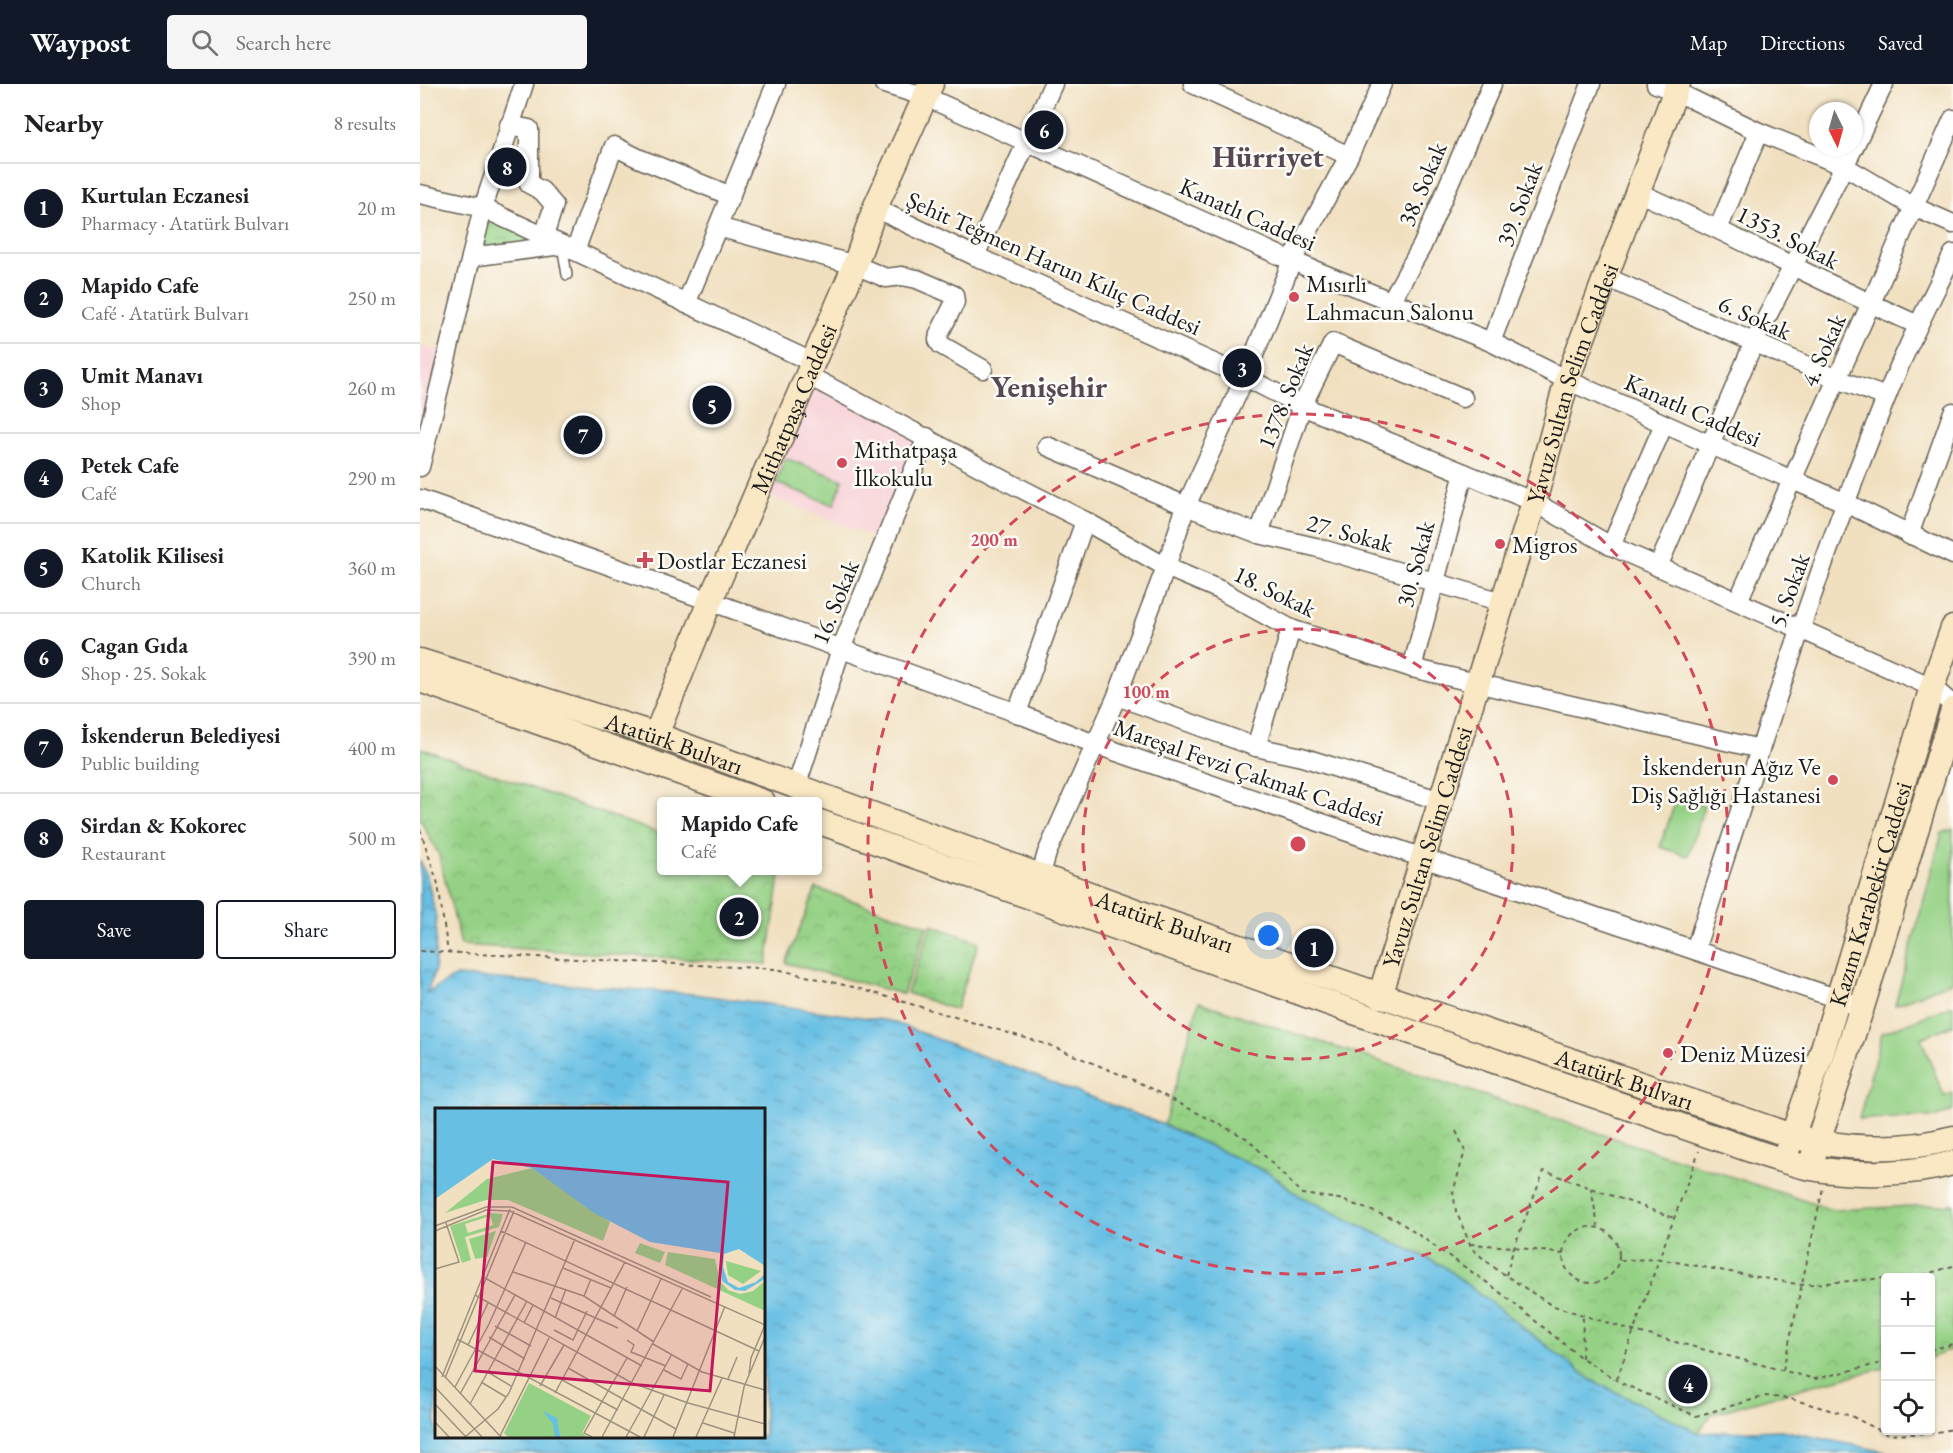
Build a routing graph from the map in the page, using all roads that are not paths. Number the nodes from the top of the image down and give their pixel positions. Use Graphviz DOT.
graph roads {
  1 [pos="524,84"];
  2 [pos="776,84"];
  3 [pos="884,84"];
  4 [pos="1053,84"];
  5 [pos="1194,84"];
  6 [pos="1382,84"];
  7 [pos="1492,84"];
  8 [pos="1591,84"];
  9 [pos="1864,84"];
  10 [pos="1669,86"];
  11 [pos="1882,88"];
  12 [pos="928,91"];
  13 [pos="1953,118"];
  14 [pos="509,125"];
  15 [pos="1863,128"];
  16 [pos="1759,132"];
  17 [pos="1027,141"];
  18 [pos="1349,156"];
  19 [pos="1849,156"];
  20 [pos="1844,166"];
  21 [pos="1637,192"];
  22 [pos="420,194"];
  23 [pos="731,196"];
  24 [pos="1914,207"];
  25 [pos="483,208"];
  26 [pos="875,208"];
  27 [pos="1953,224"];
  28 [pos="718,227"];
  29 [pos="1718,229"];
  30 [pos="544,236"];
  31 [pos="568,248"];
  32 [pos="1953,254"];
  33 [pos="975,256"];
  34 [pos="471,257"];
  35 [pos="1292,261"];
  36 [pos="855,265"];
  37 [pos="1793,267"];
  38 [pos="567,276"];
  39 [pos="1606,277"];
  40 [pos="1391,301"];
  41 [pos="686,304"];
  42 [pos="1870,304"];
  43 [pos="1918,325"];
  44 [pos="1491,342"];
  45 [pos="1754,342"];
  46 [pos="809,368"];
  47 [pos="983,369"];
  48 [pos="1245,376"];
  49 [pos="1837,379"];
  50 [pos="1567,380"];
  51 [pos="1886,397"];
  52 [pos="1463,398"];
  53 [pos="1302,406"];
  54 [pos="1953,412"];
  55 [pos="1664,424"];
  56 [pos="927,437"];
  57 [pos="1047,446"];
  58 [pos="1711,446"];
  59 [pos="420,468"];
  60 [pos="1464,473"];
  61 [pos="1792,479"];
  62 [pos="420,499"];
  63 [pos="1534,502"];
  64 [pos="1846,503"];
  65 [pos="1186,506"];
  66 [pos="1085,521"];
  67 [pos="1259,534"];
  68 [pos="1909,535"];
  69 [pos="1611,546"];
  70 [pos="1953,555"];
  71 [pos="1166,567"];
  72 [pos="1658,567"];
  73 [pos="1435,581"];
  74 [pos="710,601"];
  75 [pos="1738,601"];
  76 [pos="1502,602"];
  77 [pos="1800,628"];
  78 [pos="1953,628"];
  79 [pos="1291,629"];
  80 [pos="841,649"];
  81 [pos="420,661"];
  82 [pos="1412,668"];
  83 [pos="420,680"];
  84 [pos="1477,684"];
  85 [pos="1932,687"];
  86 [pos="1118,696"];
  87 [pos="1953,705"];
  88 [pos="1953,710"];
  89 [pos="1017,713"];
  90 [pos="656,735"];
  91 [pos="1097,745"];
  92 [pos="1256,747"];
  93 [pos="1760,749"];
  94 [pos="796,787"];
  95 [pos="752,797"];
  96 [pos="1441,801"];
  97 [pos="822,823"];
  98 [pos="1423,858"];
  99 [pos="1040,877"];
  100 [pos="1695,950"];
  101 [pos="1380,996"];
  102 [pos="1838,998"];
  103 [pos="1862,1007"];
  104 [pos="1791,1136"];
  105 [pos="1953,1138"];
  106 [pos="1819,1143"];
  107 [pos="1784,1160"];
  108 [pos="1953,1163"];
  109 [pos="1818,1169"];
  1 -- 14 [label="street"];
  2 -- 23 [label="street"];
  3 -- 12 [label="street, Kanatlı Caddesi"];
  4 -- 17 [label="street"];
  5 -- 18 [label="street"];
  6 -- 18 [label="street"];
  7 -- 40 [label="street, 38. Sokak"];
  8 -- 44 [label="street, 39. Sokak"];
  9 -- 11 [label="street"];
  10 -- 16 [label="street"];
  10 -- 21 [label="street, Yavuz Sultan Selim Caddesi"];
  11 -- 15 [label="street"];
  12 -- 17 [label="street, Kanatlı Caddesi"];
  12 -- 26 [label="street, Mithatpaşa Caddesi"];
  13 -- 24 [label="street, 4. Sokak"];
  14 -- 25 [label="street"];
  14 -- 30 [label="street"];
  16 -- 20 [label="street"];
  16 -- 29 [label="street"];
  17 -- 33 [label="street"];
  17 -- 35 [label="street, Kanatlı Caddesi"];
  18 -- 35 [label="street"];
  19 -- 20 [label="street"];
  20 -- 24 [label="street"];
  20 -- 37 [label="street"];
  21 -- 29 [label="street, 1353. Sokak"];
  21 -- 39 [label="street, Yavuz Sultan Selim Caddesi"];
  22 -- 25 [label="street, 18. Sokak"];
  23 -- 28 [label="street"];
  23 -- 31 [label="street"];
  24 -- 27 [label="street"];
  24 -- 42 [label="street, 4. Sokak"];
  25 -- 30 [label="street, 18. Sokak"];
  25 -- 34 [label="street"];
  26 -- 33 [label="street, Şehit Teğmen Harun Kılıç Caddesi"];
  26 -- 36 [label="street, Mithatpaşa Caddesi"];
  28 -- 36 [label="street"];
  28 -- 41 [label="street"];
  29 -- 37 [label="street, 1353. Sokak"];
  30 -- 31 [label="street, 18. Sokak"];
  31 -- 34 [label="street"];
  31 -- 38 [label="lane"];
  31 -- 41 [label="street, 18. Sokak"];
  32 -- 43 [label="street, 5. Sokak"];
  33 -- 48 [label="street, Şehit Teğmen Harun Kılıç Caddesi"];
  34 -- 59 [label="street"];
  35 -- 40 [label="street, Kanatlı Caddesi"];
  35 -- 48 [label="street"];
  36 -- 46 [label="street, Mithatpaşa Caddesi"];
  36 -- 47 [label="street"];
  37 -- 42 [label="street, 1353. Sokak"];
  37 -- 45 [label="street"];
  39 -- 45 [label="street, 6. Sokak"];
  39 -- 50 [label="street, Yavuz Sultan Selim Caddesi"];
  40 -- 44 [label="street, Kanatlı Caddesi"];
  41 -- 46 [label="street, 18. Sokak"];
  42 -- 43 [label="street, 1353. Sokak"];
  42 -- 49 [label="street, 4. Sokak"];
  43 -- 51 [label="street, 5. Sokak"];
  44 -- 50 [label="street, Kanatlı Caddesi"];
  45 -- 49 [label="street, 6. Sokak"];
  45 -- 58 [label="street"];
  46 -- 56 [label="street, 18. Sokak"];
  46 -- 74 [label="street, Mithatpaşa Caddesi"];
  48 -- 53 [label="street"];
  48 -- 65 [label="street"];
  49 -- 51 [label="street, 6. Sokak"];
  49 -- 61 [label="street, 4. Sokak"];
  50 -- 55 [label="street, Kanatlı Caddesi"];
  50 -- 63 [label="street, Yavuz Sultan Selim Caddesi"];
  51 -- 64 [label="street, 5. Sokak"];
  52 -- 53 [label="street, 1378. Sokak"];
  53 -- 60 [label="street"];
  53 -- 67 [label="street, 1378. Sokak"];
  54 -- 68 [label="street"];
  55 -- 58 [label="street, Kanatlı Caddesi"];
  55 -- 69 [label="street"];
  56 -- 66 [label="street, 18. Sokak"];
  56 -- 80 [label="street, 16. Sokak"];
  57 -- 65 [label="street, 27. Sokak"];
  58 -- 61 [label="street, Kanatlı Caddesi"];
  58 -- 72 [label="street"];
  60 -- 63 [label="street"];
  60 -- 73 [label="street, 30. Sokak"];
  61 -- 64 [label="street, Kanatlı Caddesi"];
  61 -- 75 [label="street, 4. Sokak"];
  62 -- 74 [label="street, Mareşal Fevzi Çakmak Caddesi"];
  63 -- 69 [label="street"];
  63 -- 76 [label="street, Yavuz Sultan Selim Caddesi"];
  64 -- 68 [label="street, Kanatlı Caddesi"];
  64 -- 77 [label="street, 5. Sokak"];
  65 -- 67 [label="street, 27. Sokak"];
  65 -- 71 [label="street"];
  66 -- 71 [label="street, 18. Sokak"];
  66 -- 89 [label="street"];
  67 -- 73 [label="street, 27. Sokak"];
  68 -- 70 [label="street, Kanatlı Caddesi"];
  69 -- 72 [label="street"];
  71 -- 79 [label="street, 18. Sokak"];
  71 -- 86 [label="street"];
  72 -- 75 [label="street"];
  73 -- 76 [label="street, 27. Sokak"];
  73 -- 82 [label="street, 30. Sokak"];
  74 -- 80 [label="street, Mareşal Fevzi Çakmak Caddesi"];
  74 -- 90 [label="street, Mithatpaşa Caddesi"];
  75 -- 77 [label="street"];
  76 -- 84 [label="street, Yavuz Sultan Selim Caddesi"];
  77 -- 85 [label="street"];
  77 -- 93 [label="street, 5. Sokak"];
  78 -- 85 [label="street, Kazım Karabekir Caddesi"];
  79 -- 82 [label="street, 18. Sokak"];
  79 -- 92 [label="street"];
  80 -- 89 [label="street, Mareşal Fevzi Çakmak Caddesi"];
  80 -- 94 [label="street, 16. Sokak"];
  81 -- 90 [label="street, Atatürk Bulvarı"];
  82 -- 84 [label="street, 18. Sokak"];
  83 -- 95 [label="street, Atatürk Bulvarı"];
  84 -- 93 [label="street, 18. Sokak"];
  84 -- 96 [label="street, Yavuz Sultan Selim Caddesi"];
  85 -- 87 [label="street"];
  85 -- 102 [label="street, Kazım Karabekir Caddesi"];
  86 -- 91 [label="street"];
  86 -- 92 [label="street"];
  88 -- 103 [label="street, Kazım Karabekir Caddesi"];
  89 -- 91 [label="street, Mareşal Fevzi Çakmak Caddesi"];
  90 -- 94 [label="street, Atatürk Bulvarı"];
  91 -- 98 [label="street, Mareşal Fevzi Çakmak Caddesi"];
  91 -- 99 [label="street"];
  92 -- 96 [label="street"];
  93 -- 100 [label="street, 5. Sokak"];
  94 -- 99 [label="street, Atatürk Bulvarı"];
  96 -- 98 [label="street, Yavuz Sultan Selim Caddesi"];
  97 -- 107 [label="street, Atatürk Bulvarı"];
  98 -- 100 [label="street, Mareşal Fevzi Çakmak Caddesi"];
  98 -- 101 [label="street, Yavuz Sultan Selim Caddesi"];
  99 -- 101 [label="street, Atatürk Bulvarı"];
  100 -- 102 [label="street, Mareşal Fevzi Çakmak Caddesi"];
  101 -- 104 [label="street, Atatürk Bulvarı"];
  102 -- 103 [label="street, Mareşal Fevzi Çakmak Caddesi"];
  102 -- 104 [label="street, Kazım Karabekir Caddesi"];
  103 -- 106 [label="street, Kazım Karabekir Caddesi"];
  104 -- 106 [label="street, Atatürk Bulvarı"];
  104 -- 107 [label="street, Kazım Karabekir Caddesi"];
  105 -- 106 [label="street, Atatürk Bulvarı"];
  106 -- 109 [label="street, Kazım Karabekir Caddesi"];
  107 -- 109 [label="street, Atatürk Bulvarı"];
  108 -- 109 [label="street, Atatürk Bulvarı"];
}
